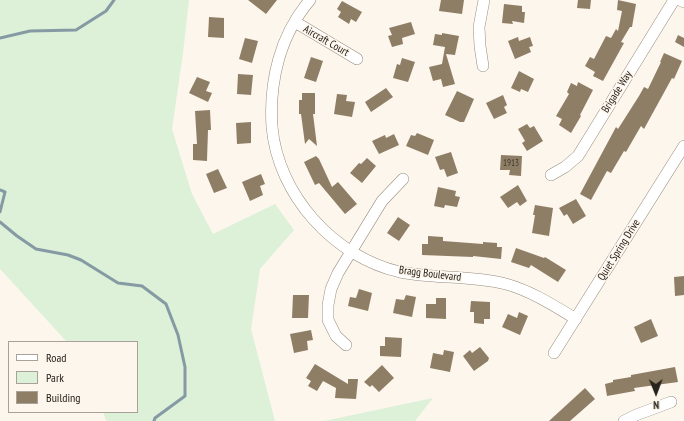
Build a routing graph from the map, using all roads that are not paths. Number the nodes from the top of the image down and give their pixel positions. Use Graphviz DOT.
graph roads {
  1 [pos="310,0"];
  2 [pos="484,0"];
  3 [pos="674,0"];
  4 [pos="680,0"];
  5 [pos="684,2"];
  6 [pos="295,22"];
  7 [pos="357,59"];
  8 [pos="483,66"];
  9 [pos="684,146"];
  10 [pos="551,174"];
  11 [pos="403,179"];
  12 [pos="351,251"];
  13 [pos="576,319"];
  14 [pos="346,345"];
  15 [pos="554,354"];
  16 [pos="672,402"];
  17 [pos="624,421"];
  1 -- 6 [label="street, Bragg Boulevard"];
  2 -- 8 [label="street"];
  3 -- 10 [label="street, Brigade Way"];
  4 -- 5 [label="street"];
  6 -- 7 [label="street, Aircraft Court"];
  6 -- 12 [label="street, Bragg Boulevard"];
  9 -- 13 [label="street, Quiet Spring Drive"];
  11 -- 12 [label="street"];
  12 -- 13 [label="street, Bragg Boulevard"];
  12 -- 14 [label="street"];
  13 -- 15 [label="street, Quiet Spring Drive"];
  16 -- 17 [label="street"];
}
